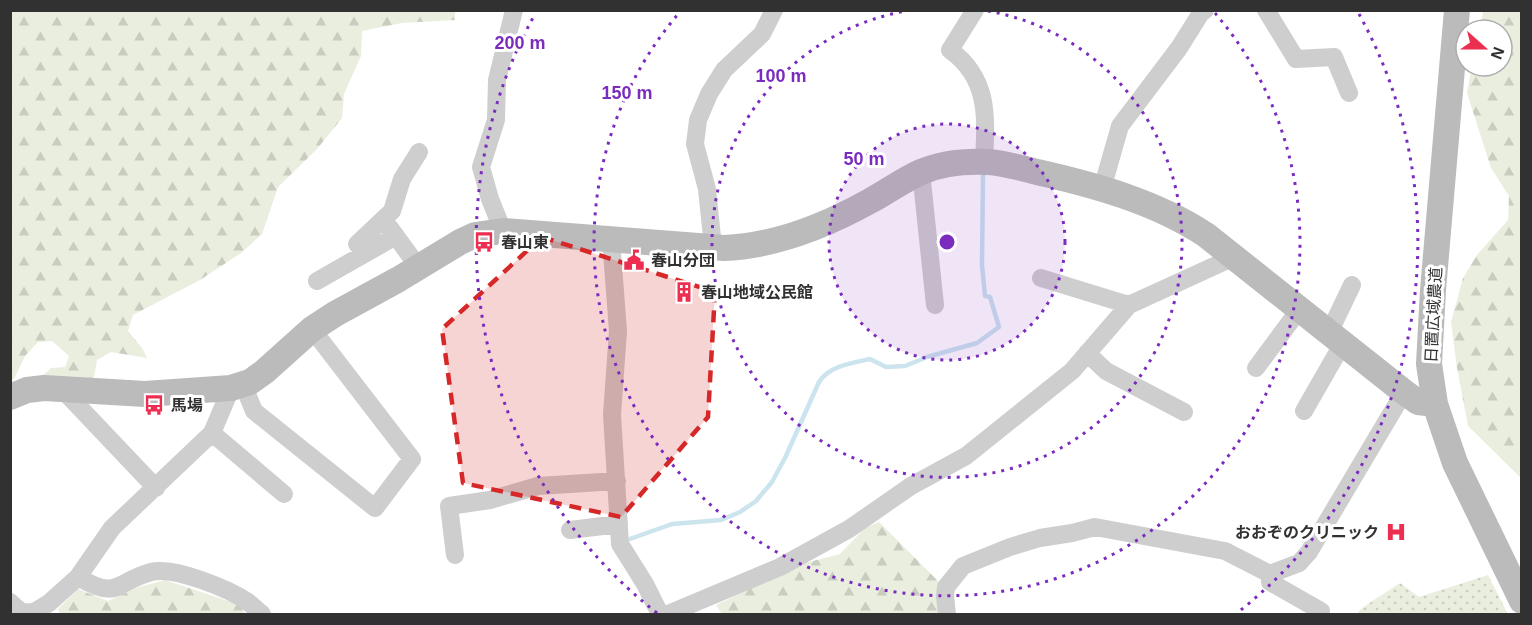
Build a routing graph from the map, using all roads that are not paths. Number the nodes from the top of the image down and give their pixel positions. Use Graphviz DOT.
graph roads {
  1 [pos="514,10"];
  2 [pos="774,10"];
  3 [pos="975,10"];
  4 [pos="1205,10"];
  5 [pos="1266,10"];
  6 [pos="1457,10"];
  7 [pos="1349,93"];
  8 [pos="419,152"];
  9 [pos="984,162"];
  10 [pos="921,172"];
  11 [pos="1102,189"];
  12 [pos="384,219"];
  13 [pos="502,231"];
  14 [pos="396,236"];
  15 [pos="611,239"];
  16 [pos="357,244"];
  17 [pos="712,247"];
  18 [pos="1234,258"];
  19 [pos="419,268"];
  20 [pos="1041,278"];
  21 [pos="316,281"];
  22 [pos="1352,285"];
  23 [pos="935,305"];
  24 [pos="1129,305"];
  25 [pos="1299,310"];
  26 [pos="312,329"];
  27 [pos="1336,338"];
  28 [pos="1087,353"];
  29 [pos="1256,368"];
  30 [pos="237,386"];
  31 [pos="63,390"];
  32 [pos="1404,392"];
  33 [pos="10,397"];
  34 [pos="1435,404"];
  35 [pos="1304,411"];
  36 [pos="1184,412"];
  37 [pos="212,433"];
  38 [pos="616,481"];
  39 [pos="156,488"];
  40 [pos="284,494"];
  41 [pos="619,524"];
  42 [pos="570,530"];
  43 [pos="455,555"];
  44 [pos="1270,574"];
  45 [pos="78,577"];
  46 [pos="1521,601"];
  47 [pos="10,602"];
  48 [pos="1321,611"];
  49 [pos="262,615"];
  50 [pos="660,615"];
  51 [pos="668,615"];
  52 [pos="948,615"];
  1 -- 13 [label="street"];
  2 -- 17 [label="street"];
  3 -- 9 [label="street"];
  4 -- 11 [label="street"];
  5 -- 7 [label="street"];
  6 -- 34 [label="street, 日置広域農道"];
  8 -- 12 [label="street"];
  9 -- 10 [label="street"];
  9 -- 11 [label="street"];
  10 -- 17 [label="street"];
  10 -- 23 [label="street"];
  11 -- 18 [label="street"];
  12 -- 14 [label="street"];
  12 -- 16 [label="street"];
  13 -- 15 [label="street"];
  13 -- 19 [label="street"];
  14 -- 19 [label="street"];
  14 -- 21 [label="street"];
  15 -- 17 [label="street"];
  15 -- 38 [label="street"];
  18 -- 24 [label="street"];
  18 -- 25 [label="street"];
  19 -- 26 [label="street"];
  20 -- 24 [label="street"];
  22 -- 27 [label="street"];
  24 -- 28 [label="street"];
  25 -- 27 [label="street"];
  25 -- 29 [label="street"];
  26 -- 30 [label="street"];
  26 -- 30 [label="street"];
  27 -- 32 [label="street"];
  27 -- 35 [label="street"];
  28 -- 36 [label="street"];
  28 -- 51 [label="street"];
  30 -- 31 [label="street"];
  30 -- 37 [label="street"];
  31 -- 33 [label="street"];
  31 -- 39 [label="street"];
  32 -- 34 [label="street"];
  32 -- 44 [label="street"];
  34 -- 46 [label="street, 日置広域農道"];
  37 -- 39 [label="street"];
  37 -- 40 [label="street"];
  38 -- 41 [label="street"];
  38 -- 43 [label="street"];
  39 -- 45 [label="street"];
  41 -- 42 [label="street"];
  41 -- 50 [label="street"];
  44 -- 48 [label="street"];
  44 -- 52 [label="street"];
  45 -- 47 [label="street"];
  45 -- 49 [label="street"];
}
